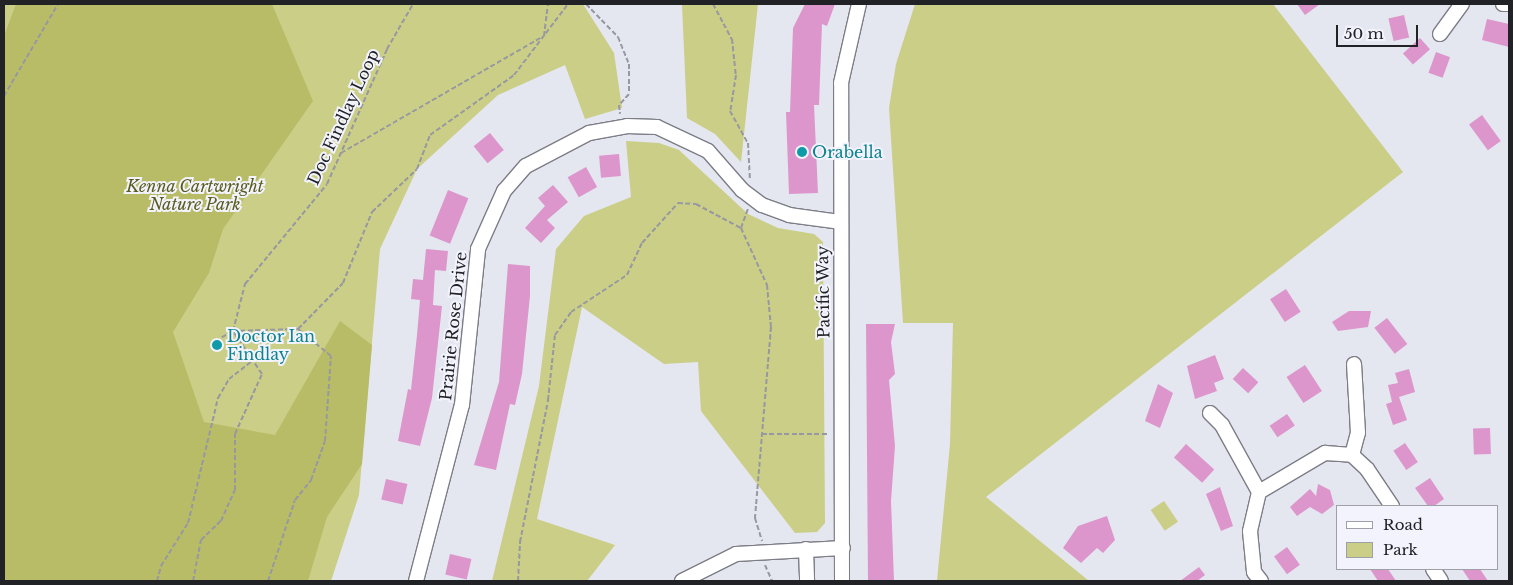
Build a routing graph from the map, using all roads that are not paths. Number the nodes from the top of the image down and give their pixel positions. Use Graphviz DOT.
graph roads {
  1 [pos="859,4"];
  2 [pos="1462,4"];
  3 [pos="1503,4"];
  4 [pos="1509,4"];
  5 [pos="1440,34"];
  6 [pos="840,222"];
  7 [pos="1354,364"];
  8 [pos="1210,413"];
  9 [pos="1352,455"];
  10 [pos="1259,492"];
  11 [pos="1391,505"];
  12 [pos="843,548"];
  13 [pos="806,549"];
  14 [pos="1434,570"];
  15 [pos="416,581"];
  16 [pos="682,581"];
  17 [pos="807,581"];
  18 [pos="842,581"];
  19 [pos="1261,581"];
  20 [pos="1441,581"];
  1 -- 6 [label="street, Pacific Way"];
  2 -- 5 [label="street"];
  3 -- 4 [label="street"];
  6 -- 12 [label="street, Pacific Way"];
  6 -- 15 [label="street, Prairie Rose Drive"];
  7 -- 9 [label="street"];
  8 -- 10 [label="street"];
  9 -- 10 [label="street"];
  9 -- 11 [label="street"];
  10 -- 19 [label="street"];
  12 -- 13 [label="street"];
  12 -- 18 [label="street, Pacific Way"];
  13 -- 16 [label="street"];
  13 -- 17 [label="street"];
  14 -- 20 [label="street"];
}
